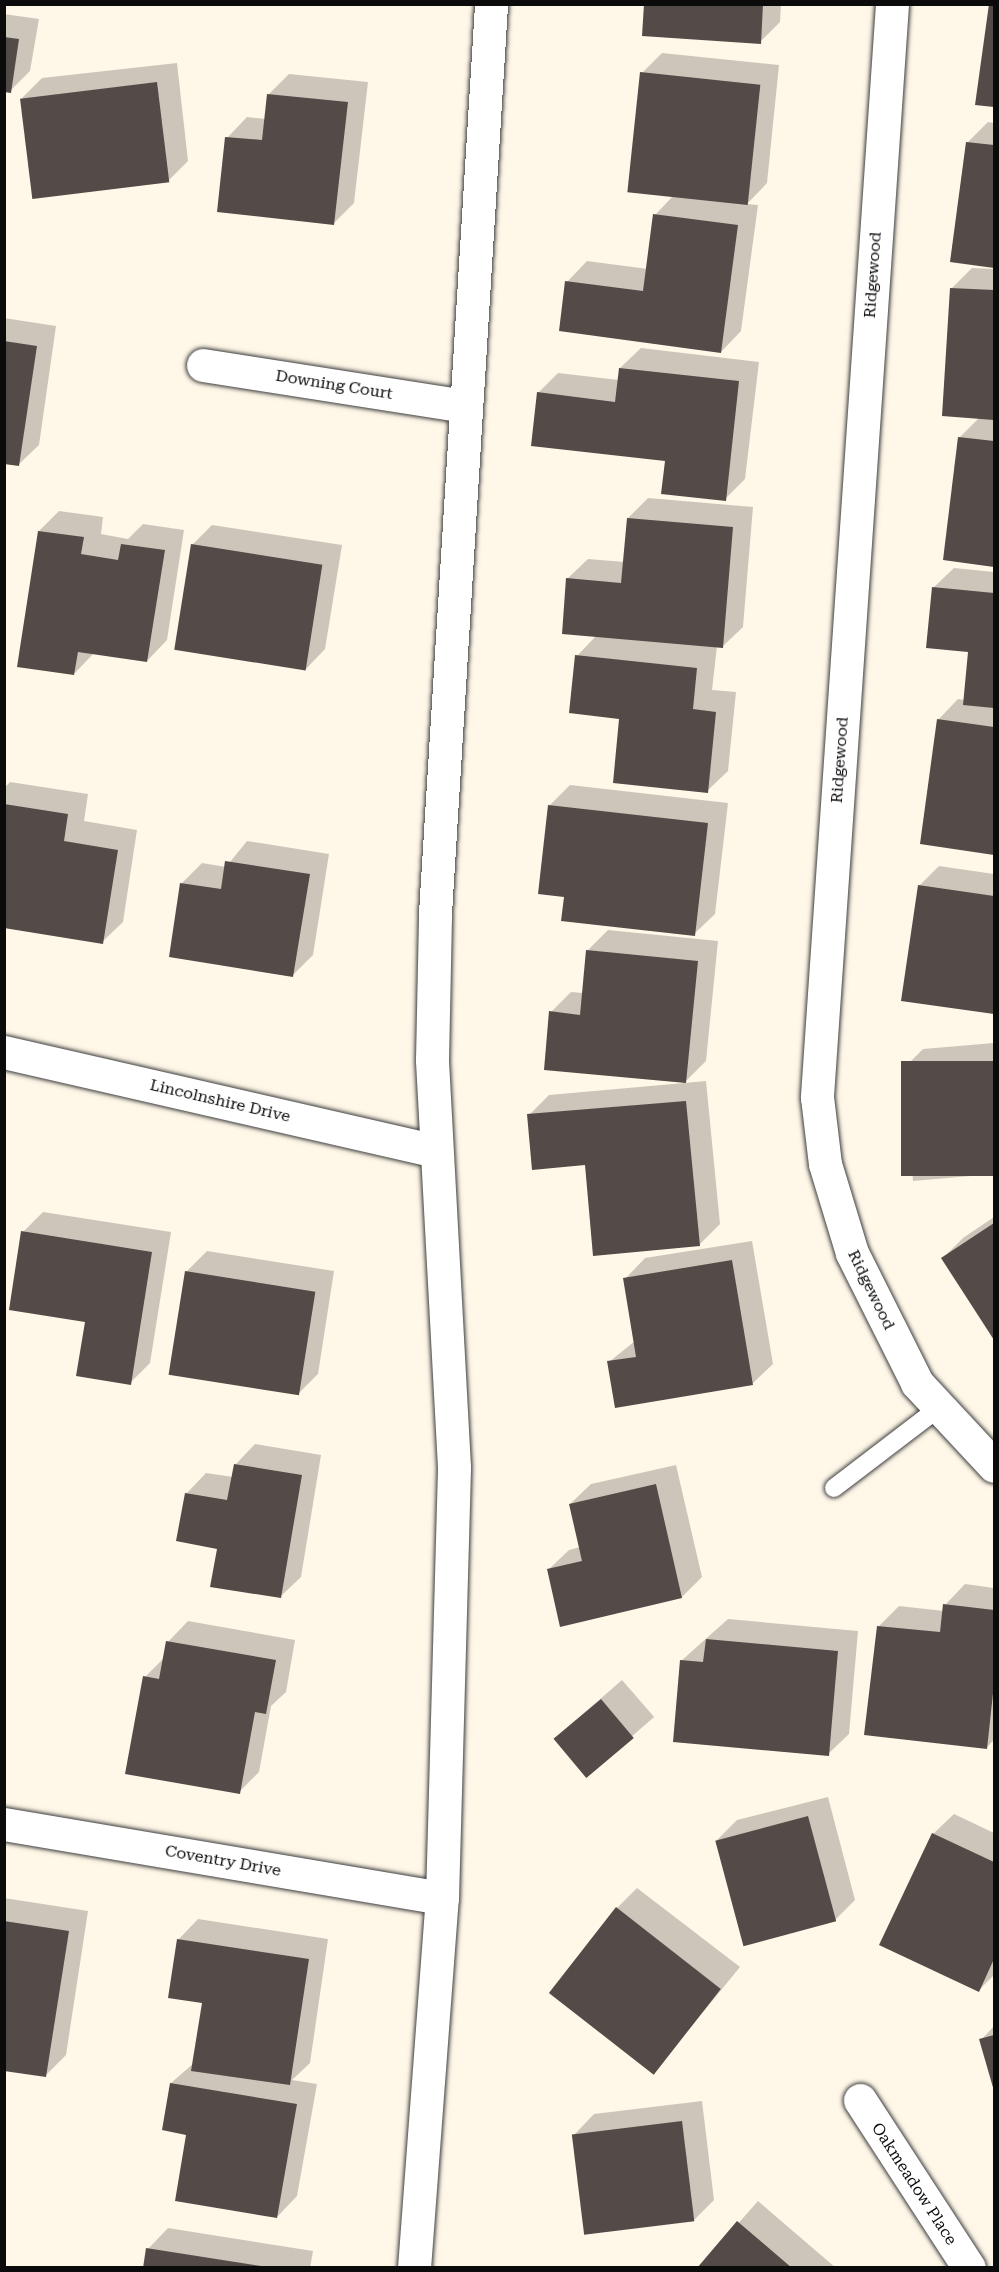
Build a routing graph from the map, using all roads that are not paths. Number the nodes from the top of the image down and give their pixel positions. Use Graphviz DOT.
graph roads {
  1 [pos="491,4"];
  2 [pos="892,4"];
  3 [pos="203,365"];
  4 [pos="465,406"];
  5 [pos="4,1052"];
  6 [pos="436,1151"];
  7 [pos="940,1407"];
  8 [pos="994,1466"];
  9 [pos="834,1488"];
  10 [pos="4,1824"];
  11 [pos="442,1898"];
  12 [pos="860,2100"];
  13 [pos="414,2268"];
  14 [pos="969,2268"];
  1 -- 4 [label="street"];
  2 -- 7 [label="street, Ridgewood"];
  3 -- 4 [label="street, Downing Court"];
  4 -- 6 [label="street"];
  5 -- 6 [label="street, Lincolnshire Drive"];
  6 -- 11 [label="street"];
  7 -- 8 [label="street, Ridgewood"];
  7 -- 9 [label="lane"];
  10 -- 11 [label="street, Coventry Drive"];
  11 -- 13 [label="street"];
  12 -- 14 [label="street, Oakmeadow Place"];
}
